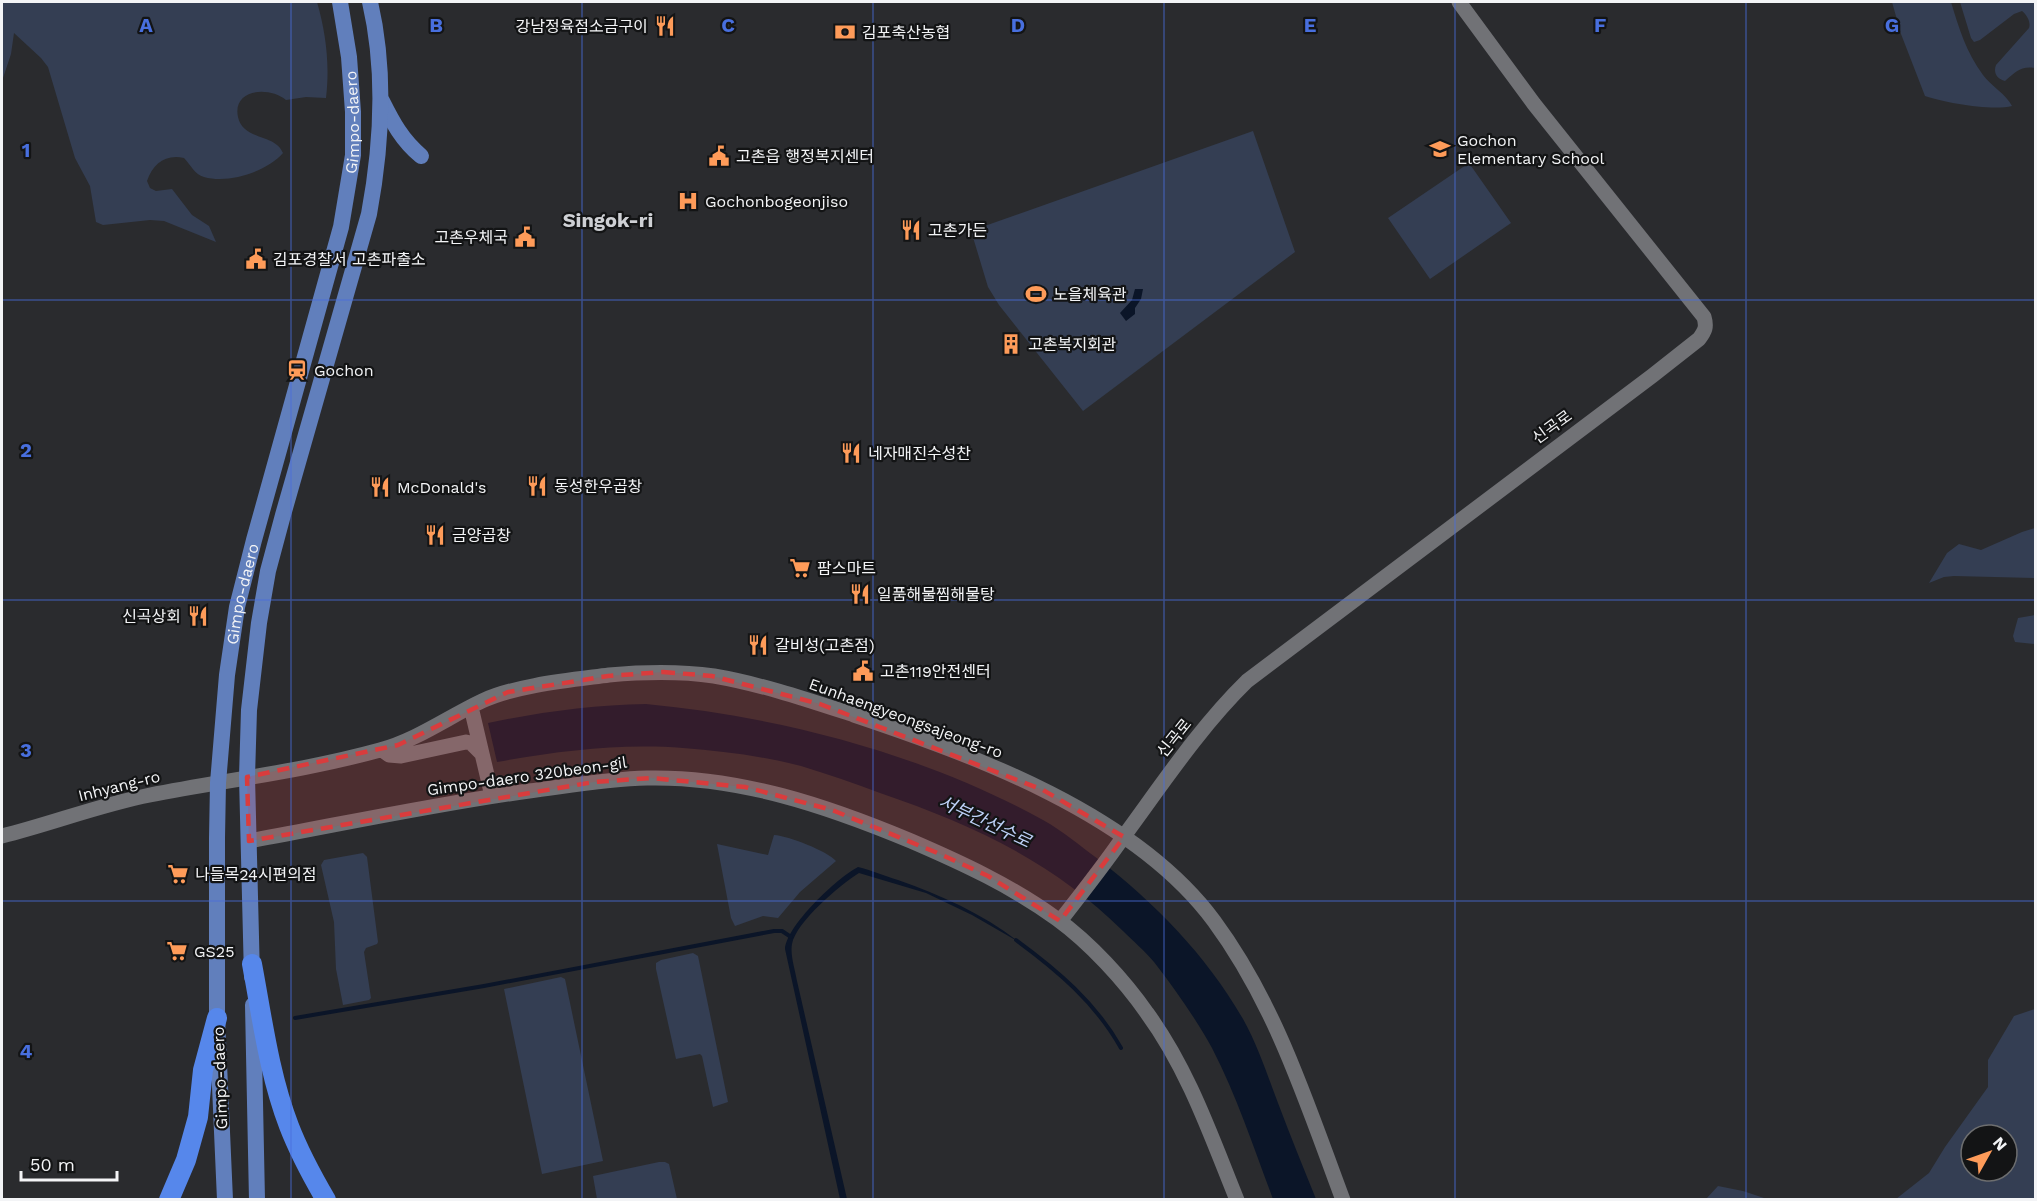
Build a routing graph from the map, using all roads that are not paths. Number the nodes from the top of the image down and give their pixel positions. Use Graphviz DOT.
graph roads {
  1 [pos="340,2"];
  2 [pos="370,2"];
  3 [pos="1459,2"];
  4 [pos="381,98"];
  5 [pos="421,156"];
  6 [pos="471,707"];
  7 [pos="382,750"];
  8 [pos="482,754"];
  9 [pos="247,777"];
  10 [pos="218,783"];
  11 [pos="492,796"];
  12 [pos="2,836"];
  13 [pos="249,841"];
  14 [pos="1120,843"];
  15 [pos="1060,921"];
  16 [pos="252,964"];
  17 [pos="218,1018"];
  18 [pos="170,1200"];
  19 [pos="225,1200"];
  20 [pos="257,1200"];
  21 [pos="326,1200"];
  22 [pos="1237,1200"];
  23 [pos="1343,1200"];
  1 -- 10 [label="main road, Gimpo-daero"];
  2 -- 4 [label="main road, Gimpo-daero"];
  3 -- 14 [label="street, 신곡로"];
  4 -- 5 [label="main road"];
  4 -- 9 [label="main road, Gimpo-daero"];
  6 -- 7 [label="street, Eunhaengyeongsajeong-ro"];
  6 -- 8 [label="street"];
  6 -- 14 [label="street, Eunhaengyeongsajeong-ro"];
  7 -- 8 [label="street"];
  7 -- 9 [label="street, Eunhaengyeongsajeong-ro"];
  8 -- 11 [label="street"];
  9 -- 10 [label="street, Inhyang-ro"];
  9 -- 13 [label="main road, Gimpo-daero"];
  10 -- 12 [label="street, Inhyang-ro"];
  10 -- 17 [label="main road, Gimpo-daero"];
  11 -- 13 [label="street, Gimpo-daero 320beon-gil"];
  11 -- 15 [label="street, Gimpo-daero 320beon-gil"];
  13 -- 16 [label="main road, Gimpo-daero"];
  14 -- 15 [label="street"];
  14 -- 23 [label="street, Eunhaengyeongsajeong-ro"];
  15 -- 22 [label="street, Gimpo-daero 320beon-gil"];
  16 -- 20 [label="main road, Gimpo-daero"];
  16 -- 21 [label="highway"];
  17 -- 18 [label="highway"];
  17 -- 19 [label="main road, Gimpo-daero"];
}
